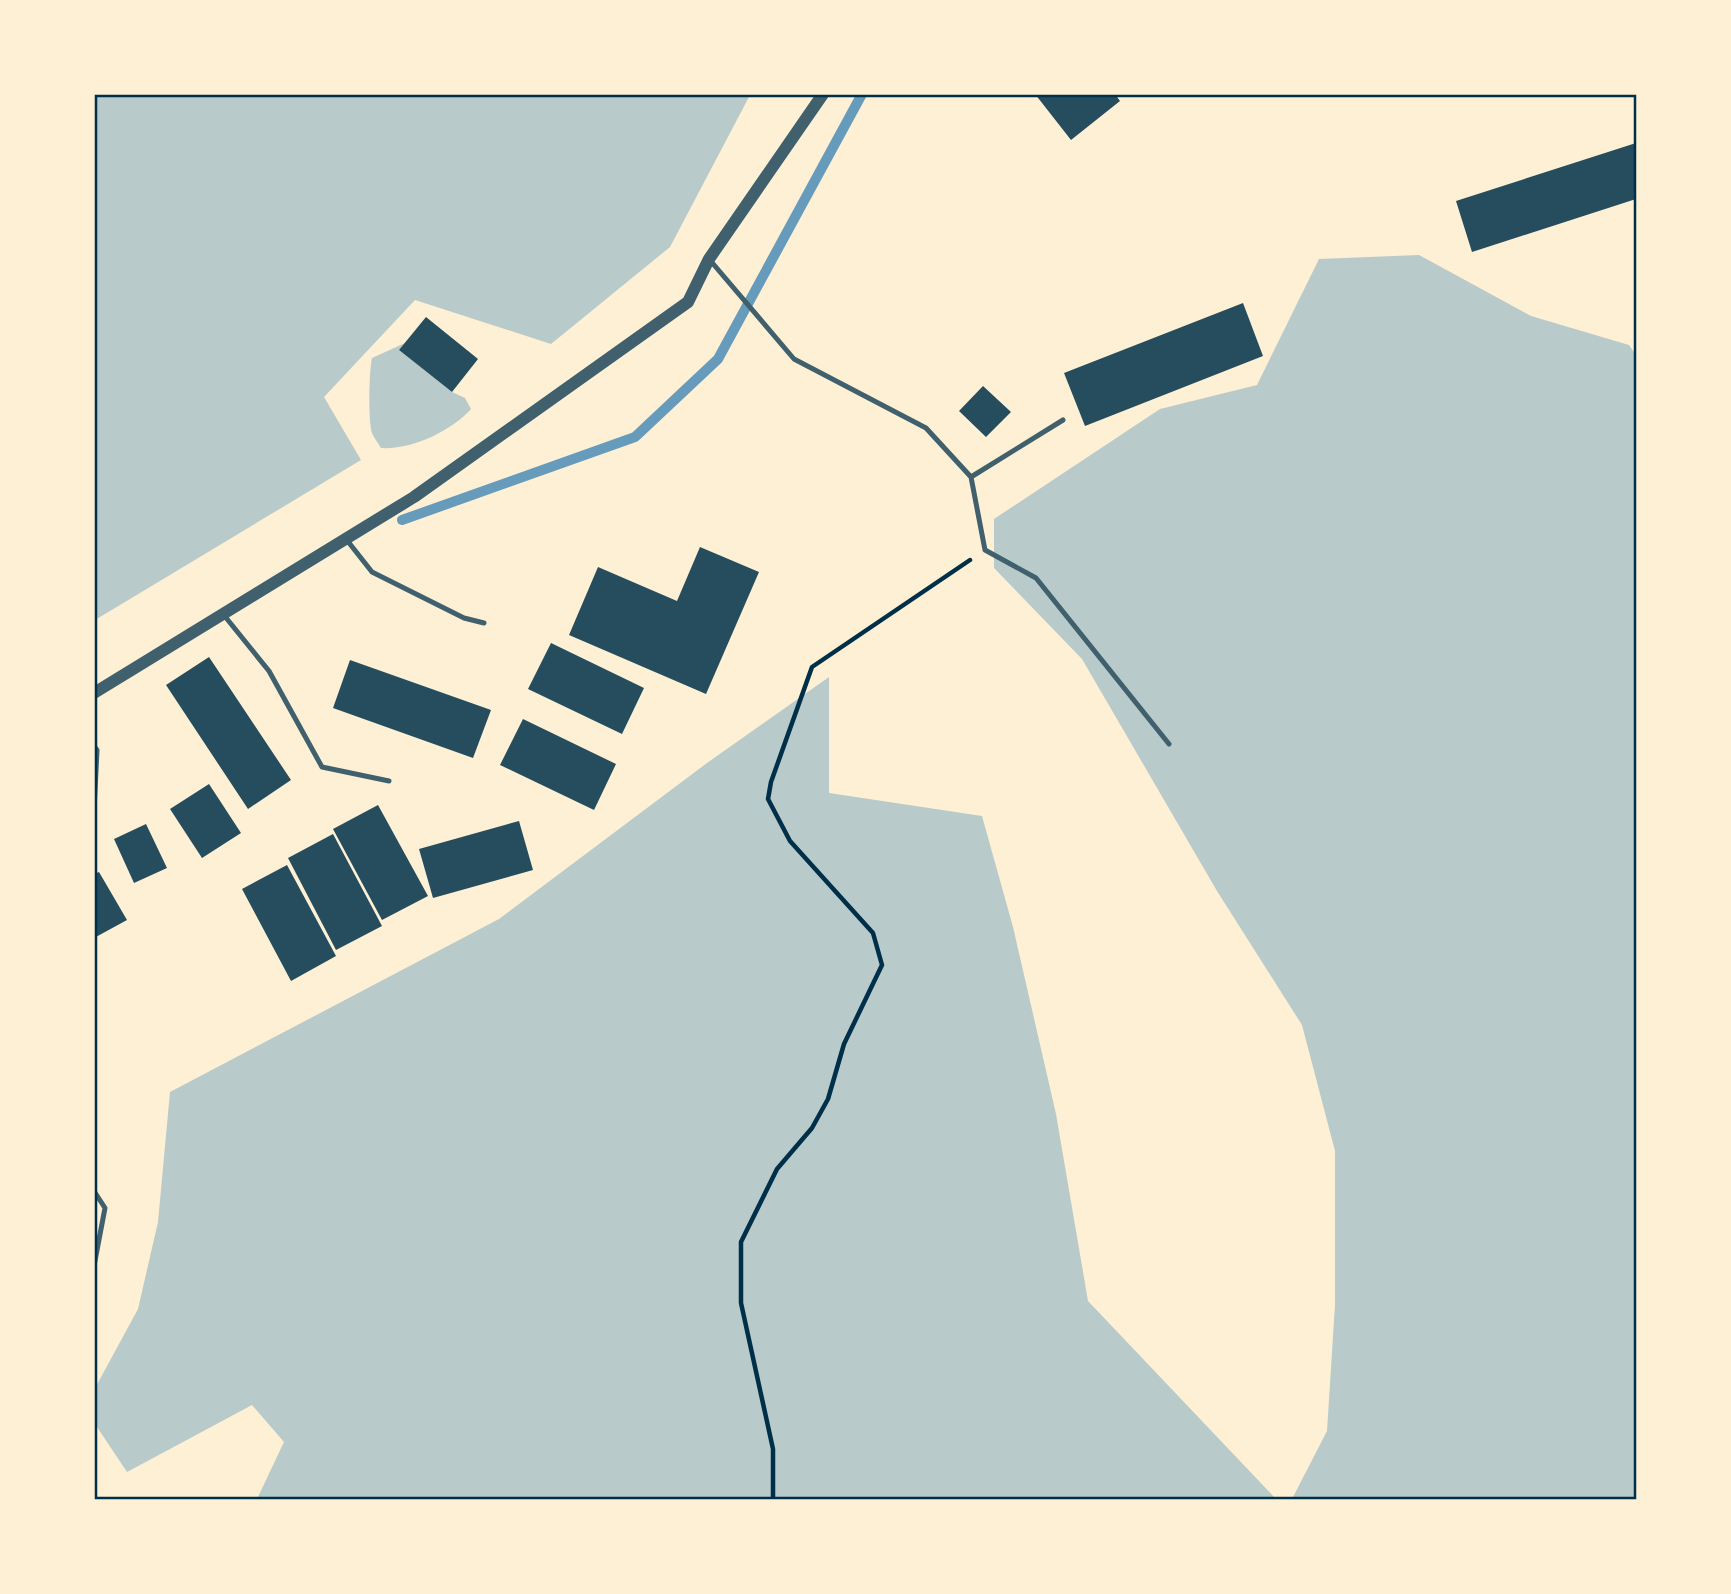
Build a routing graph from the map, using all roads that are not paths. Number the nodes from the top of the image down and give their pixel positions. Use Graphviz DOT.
graph roads {
  1 [pos="823,94"];
  2 [pos="709,259"];
  3 [pos="1063,420"];
  4 [pos="971,477"];
  5 [pos="346,540"];
  6 [pos="223,614"];
  7 [pos="484,623"];
  8 [pos="94,692"];
  9 [pos="1169,744"];
  10 [pos="94,746"];
  11 [pos="389,781"];
  12 [pos="94,811"];
  13 [pos="94,1191"];
  14 [pos="94,1266"];
  1 -- 2 [label="street"];
  2 -- 4 [label="lane"];
  2 -- 5 [label="street"];
  3 -- 4 [label="lane"];
  4 -- 9 [label="lane"];
  5 -- 6 [label="street"];
  5 -- 7 [label="lane"];
  6 -- 8 [label="street"];
  6 -- 11 [label="lane"];
  10 -- 12 [label="lane"];
  13 -- 14 [label="lane"];
}
